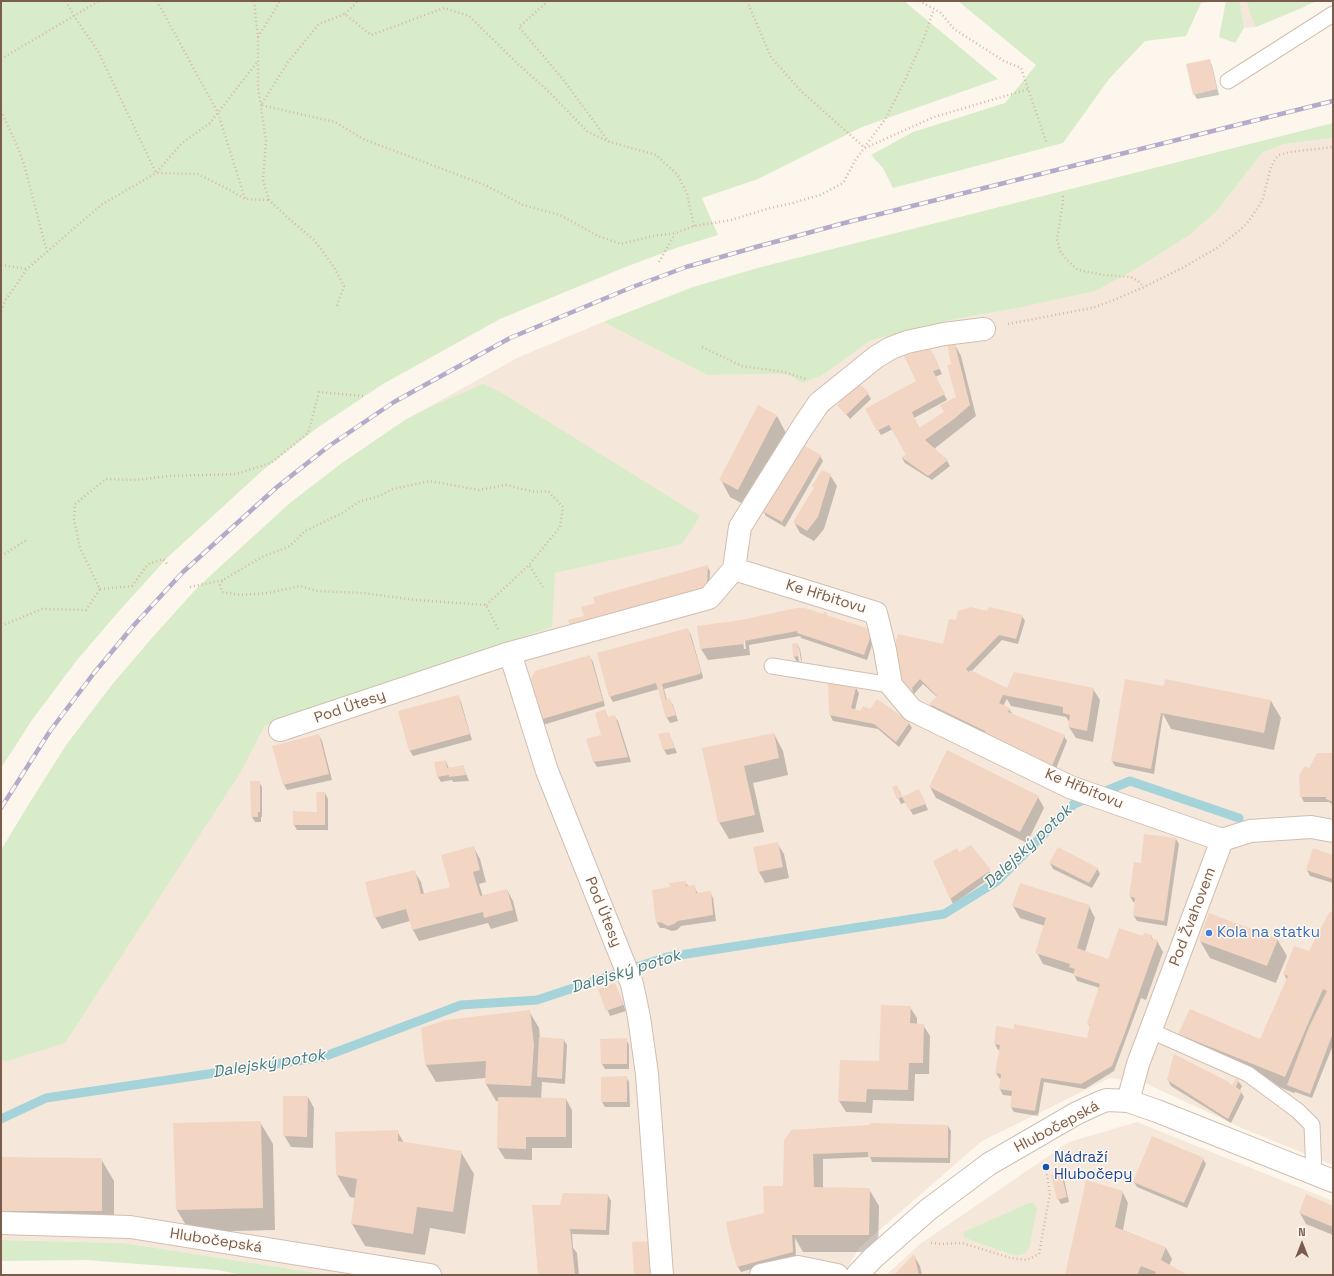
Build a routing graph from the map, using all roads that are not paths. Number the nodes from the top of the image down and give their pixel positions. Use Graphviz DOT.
graph roads {
  1 [pos="1333,14"];
  2 [pos="1228,81"];
  3 [pos="984,329"];
  4 [pos="734,569"];
  5 [pos="510,653"];
  6 [pos="772,666"];
  7 [pos="890,685"];
  8 [pos="280,730"];
  9 [pos="1333,830"];
  10 [pos="1222,840"];
  11 [pos="1151,1031"];
  12 [pos="1128,1101"];
  13 [pos="1324,1177"];
  14 [pos="1,1223"];
  15 [pos="430,1275"];
  16 [pos="662,1275"];
  17 [pos="761,1275"];
  18 [pos="837,1275"];
  19 [pos="857,1275"];
  1 -- 2 [label="lane"];
  3 -- 4 [label="street"];
  4 -- 5 [label="street, Pod Útesy"];
  4 -- 7 [label="street, Ke Hřbitovu"];
  5 -- 8 [label="street, Pod Útesy"];
  5 -- 16 [label="street, Pod Útesy"];
  6 -- 7 [label="lane"];
  7 -- 10 [label="street, Ke Hřbitovu"];
  9 -- 10 [label="street"];
  10 -- 11 [label="street, Pod Žvahovem"];
  11 -- 12 [label="street, Pod Žvahovem"];
  11 -- 13 [label="lane"];
  12 -- 13 [label="street, Hlubočepská"];
  12 -- 19 [label="street, Hlubočepská"];
  14 -- 15 [label="street, Hlubočepská"];
  17 -- 18 [label="street"];
}
